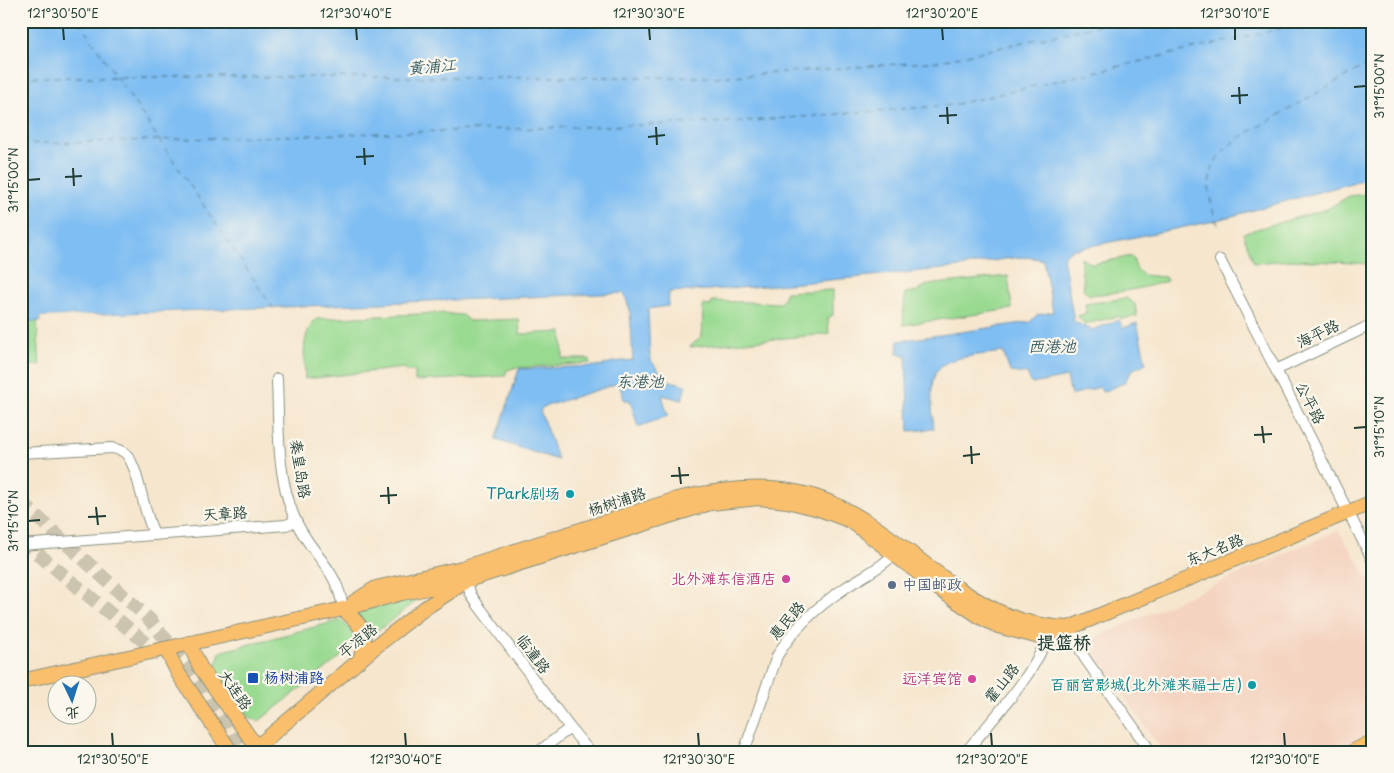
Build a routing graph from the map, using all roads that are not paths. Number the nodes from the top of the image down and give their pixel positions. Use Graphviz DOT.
graph roads {
  1 [pos="1220,260"];
  2 [pos="1373,324"];
  3 [pos="1276,370"];
  4 [pos="277,379"];
  5 [pos="21,453"];
  6 [pos="1373,502"];
  7 [pos="1349,513"];
  8 [pos="296,521"];
  9 [pos="155,535"];
  10 [pos="21,545"];
  11 [pos="897,549"];
  12 [pos="1373,561"];
  13 [pos="464,575"];
  14 [pos="343,609"];
  15 [pos="1069,628"];
  16 [pos="1048,633"];
  17 [pos="189,643"];
  18 [pos="166,649"];
  19 [pos="360,660"];
  20 [pos="21,681"];
  21 [pos="570,728"];
  22 [pos="1373,741"];
  23 [pos="256,750"];
  24 [pos="231,752"];
  25 [pos="538,752"];
  26 [pos="590,752"];
  27 [pos="744,752"];
  28 [pos="966,752"];
  29 [pos="1151,752"];
  30 [pos="1352,752"];
  1 -- 3 [label="street, 公平路"];
  2 -- 3 [label="street, 海平路"];
  3 -- 7 [label="street, 公平路"];
  4 -- 8 [label="street, 秦皇岛路"];
  5 -- 9 [label="street"];
  6 -- 7 [label="main road, 东大名路"];
  7 -- 12 [label="street, 公平路"];
  7 -- 15 [label="main road, 东大名路"];
  8 -- 9 [label="street, 天章路"];
  8 -- 14 [label="street, 秦皇岛路"];
  9 -- 10 [label="street, 天章路"];
  11 -- 13 [label="main road, 杨树浦路"];
  11 -- 16 [label="main road, 东大名路"];
  11 -- 27 [label="street, 惠民路"];
  13 -- 14 [label="main road, 杨树浦路"];
  13 -- 19 [label="main road, 平凉路"];
  13 -- 21 [label="street, 临潼路"];
  14 -- 17 [label="main road, 杨树浦路"];
  14 -- 19 [label="main road"];
  15 -- 16 [label="main road, 东大名路"];
  15 -- 29 [label="street"];
  16 -- 28 [label="street, 霍山路"];
  17 -- 18 [label="main road, 杨树浦路"];
  17 -- 23 [label="main road, 大连路"];
  18 -- 20 [label="main road, 杨树浦路"];
  18 -- 24 [label="main road"];
  19 -- 23 [label="main road, 平凉路"];
  21 -- 25 [label="street"];
  21 -- 26 [label="street, 临潼路"];
  22 -- 30 [label="main road"];
}
